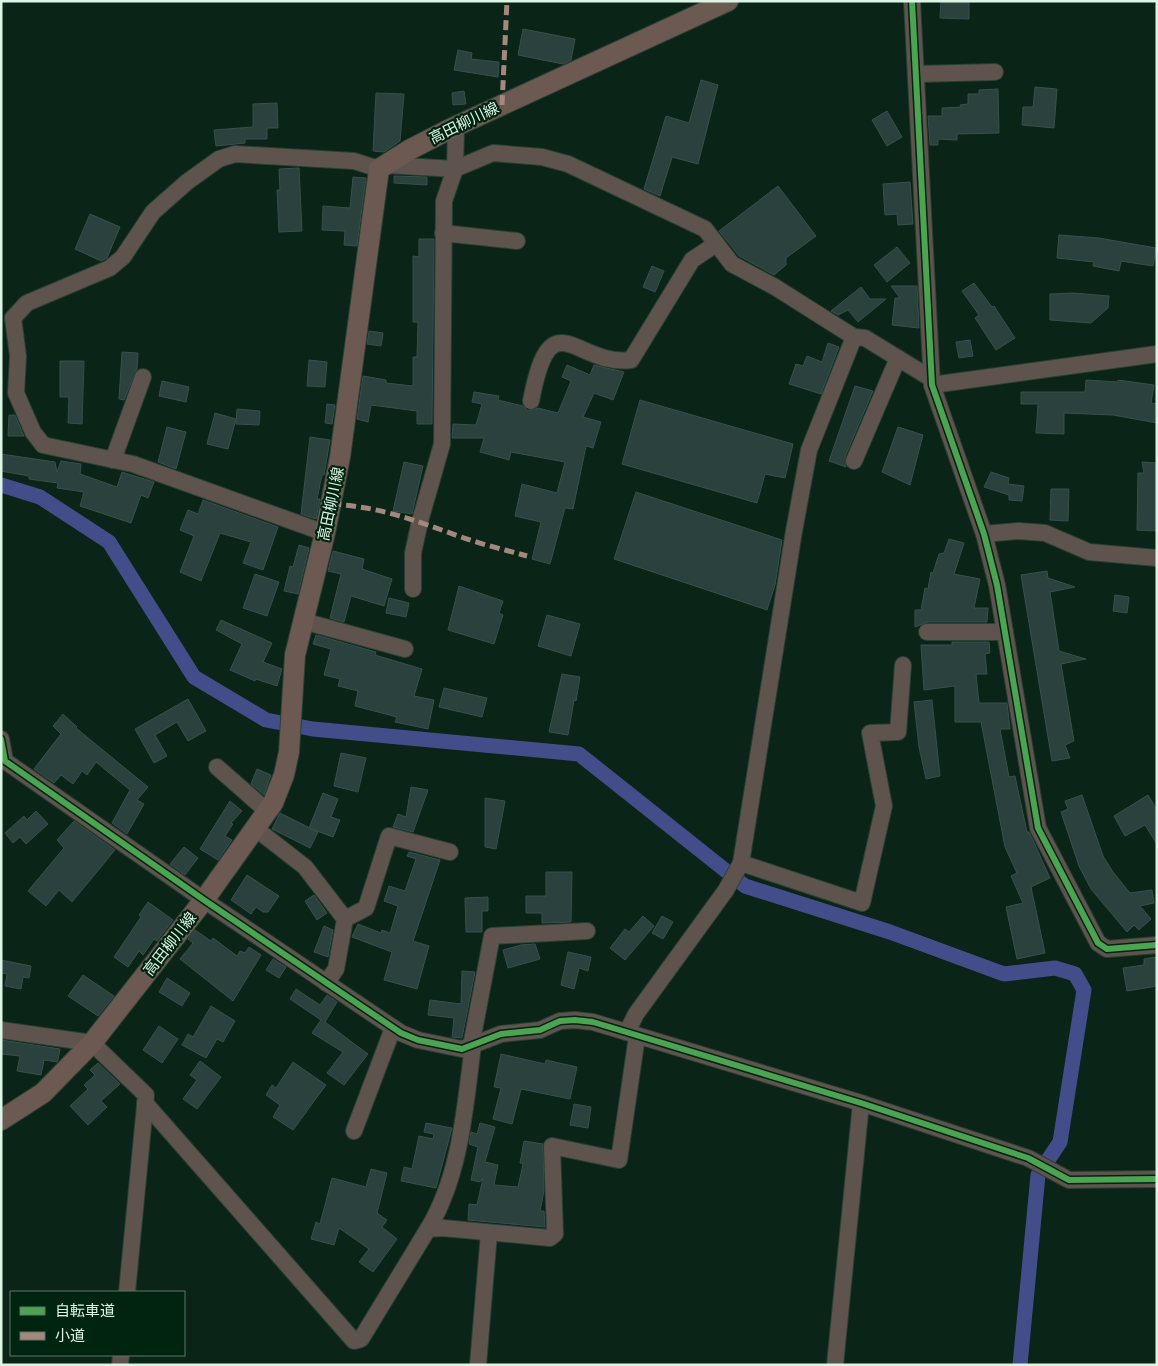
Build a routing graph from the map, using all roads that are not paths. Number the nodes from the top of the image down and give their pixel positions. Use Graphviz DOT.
graph roads {
  1 [pos="728,1"];
  2 [pos="912,1"];
  3 [pos="700,7"];
  4 [pos="995,72"];
  5 [pos="916,74"];
  6 [pos="456,126"];
  7 [pos="383,167"];
  8 [pos="455,169"];
  9 [pos="443,232"];
  10 [pos="517,240"];
  11 [pos="716,244"];
  12 [pos="7,316"];
  13 [pos="854,337"];
  14 [pos="1157,354"];
  15 [pos="898,358"];
  16 [pos="142,377"];
  17 [pos="932,382"];
  18 [pos="9,394"];
  19 [pos="531,401"];
  20 [pos="113,460"];
  21 [pos="854,461"];
  22 [pos="326,533"];
  23 [pos="984,534"];
  24 [pos="1157,558"];
  25 [pos="412,589"];
  26 [pos="303,621"];
  27 [pos="927,632"];
  28 [pos="1005,632"];
  29 [pos="405,648"];
  30 [pos="903,665"];
  31 [pos="1,739"];
  32 [pos="217,767"];
  33 [pos="268,811"];
  34 [pos="255,828"];
  35 [pos="450,852"];
  36 [pos="742,863"];
  37 [pos="204,900"];
  38 [pos="345,919"];
  39 [pos="587,931"];
  40 [pos="1157,945"];
  41 [pos="326,983"];
  42 [pos="393,1028"];
  43 [pos="1,1030"];
  44 [pos="632,1034"];
  45 [pos="92,1043"];
  46 [pos="472,1045"];
  47 [pos="145,1103"];
  48 [pos="861,1103"];
  49 [pos="1,1120"];
  50 [pos="354,1131"];
  51 [pos="1157,1179"];
  52 [pos="428,1229"];
  53 [pos="489,1234"];
  54 [pos="127,1291"];
  55 [pos="478,1365"];
  56 [pos="835,1365"];
  1 -- 3 [label="main road, 高田柳川線"];
  2 -- 5 [label="street"];
  3 -- 6 [label="main road, 高田柳川線"];
  4 -- 5 [label="street"];
  5 -- 17 [label="street"];
  6 -- 7 [label="main road, 高田柳川線"];
  6 -- 8 [label="street"];
  7 -- 8 [label="street"];
  7 -- 12 [label="street"];
  7 -- 22 [label="main road, 高田柳川線"];
  8 -- 9 [label="street"];
  8 -- 11 [label="street"];
  9 -- 10 [label="street"];
  9 -- 25 [label="street"];
  11 -- 13 [label="street"];
  11 -- 19 [label="street"];
  12 -- 18 [label="street"];
  13 -- 15 [label="street"];
  13 -- 36 [label="street"];
  14 -- 17 [label="street"];
  15 -- 17 [label="street"];
  15 -- 21 [label="street"];
  16 -- 20 [label="street"];
  17 -- 23 [label="street"];
  18 -- 20 [label="street"];
  20 -- 22 [label="street"];
  22 -- 26 [label="main road, 高田柳川線"];
  23 -- 24 [label="street"];
  23 -- 28 [label="street"];
  26 -- 29 [label="street"];
  26 -- 33 [label="main road, 高田柳川線"];
  27 -- 28 [label="street"];
  28 -- 40 [label="street"];
  30 -- 36 [label="street"];
  31 -- 37 [label="street"];
  32 -- 33 [label="street"];
  33 -- 34 [label="main road, 高田柳川線"];
  34 -- 37 [label="main road, 高田柳川線"];
  34 -- 38 [label="street"];
  35 -- 38 [label="street"];
  36 -- 44 [label="street"];
  37 -- 41 [label="street"];
  37 -- 45 [label="main road, 高田柳川線"];
  38 -- 41 [label="street"];
  39 -- 46 [label="street"];
  41 -- 42 [label="street"];
  42 -- 46 [label="street"];
  42 -- 50 [label="street"];
  43 -- 45 [label="street"];
  44 -- 46 [label="street"];
  44 -- 48 [label="street"];
  44 -- 53 [label="street"];
  45 -- 47 [label="street"];
  45 -- 49 [label="main road, 高田柳川線"];
  46 -- 52 [label="street"];
  47 -- 52 [label="street"];
  47 -- 54 [label="street"];
  48 -- 51 [label="street"];
  48 -- 56 [label="street"];
  52 -- 53 [label="street"];
  53 -- 55 [label="street"];
}
